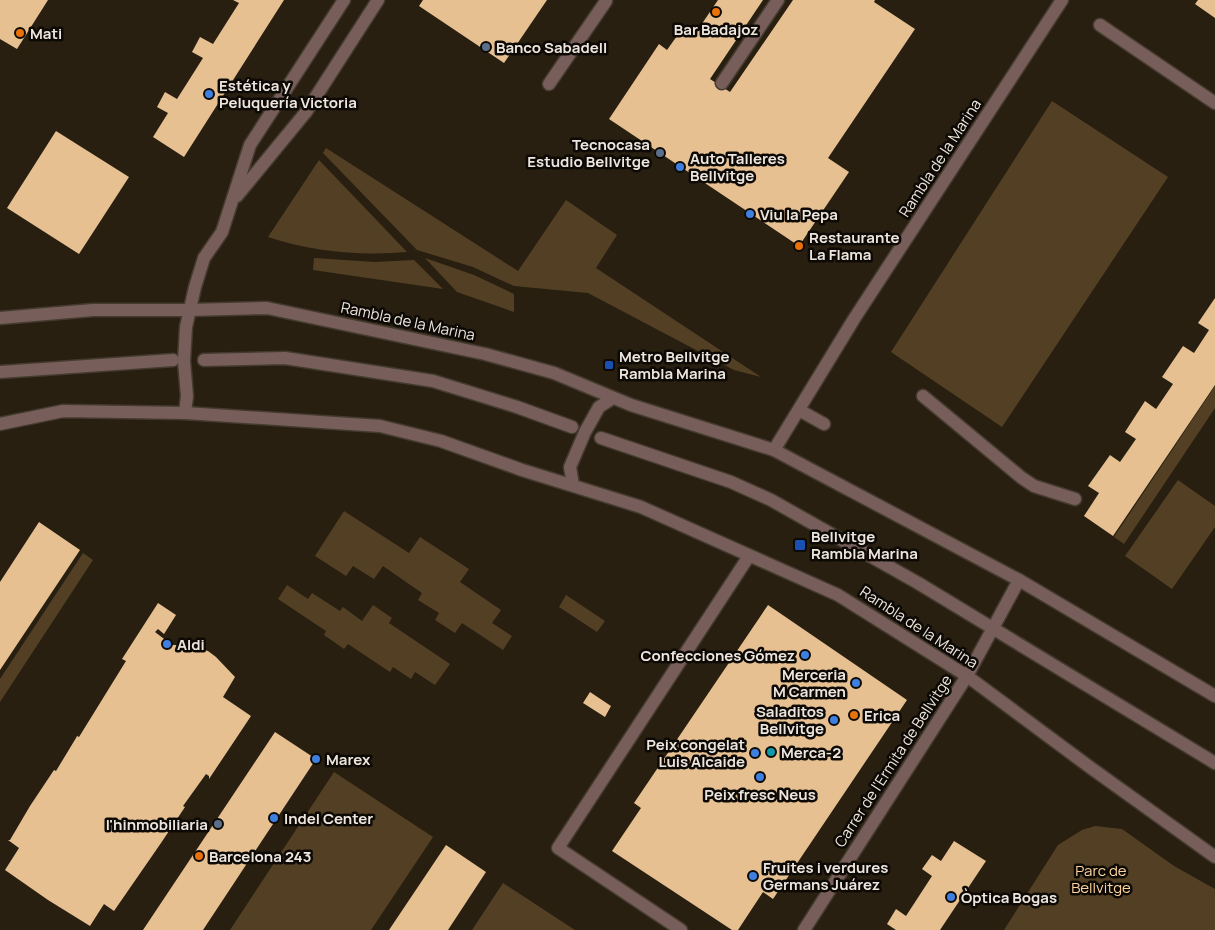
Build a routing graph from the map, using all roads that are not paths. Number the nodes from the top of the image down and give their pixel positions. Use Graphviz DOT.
graph roads {
  1 [pos="344,0"];
  2 [pos="378,0"];
  3 [pos="778,0"];
  4 [pos="1062,0"];
  5 [pos="606,1"];
  6 [pos="1100,25"];
  7 [pos="722,82"];
  8 [pos="549,84"];
  9 [pos="1215,103"];
  10 [pos="232,202"];
  11 [pos="189,310"];
  12 [pos="0,318"];
  13 [pos="172,360"];
  14 [pos="204,360"];
  15 [pos="0,372"];
  16 [pos="924,396"];
  17 [pos="613,398"];
  18 [pos="798,410"];
  19 [pos="185,413"];
  20 [pos="0,424"];
  21 [pos="824,424"];
  22 [pos="572,428"];
  23 [pos="601,438"];
  24 [pos="774,450"];
  25 [pos="573,485"];
  26 [pos="1075,499"];
  27 [pos="749,556"];
  28 [pos="1019,580"];
  29 [pos="992,627"];
  30 [pos="966,676"];
  31 [pos="1215,696"];
  32 [pos="1215,763"];
  33 [pos="1215,856"];
  34 [pos="680,930"];
  35 [pos="804,930"];
  1 -- 10 [label="street"];
  2 -- 10 [label="street"];
  3 -- 7 [label="street"];
  4 -- 18 [label="street, Rambla de la Marina"];
  5 -- 8 [label="street"];
  6 -- 9 [label="street"];
  10 -- 11 [label="street"];
  11 -- 12 [label="street, Rambla de la Marina"];
  11 -- 17 [label="street, Rambla de la Marina"];
  11 -- 19 [label="street"];
  13 -- 15 [label="street"];
  14 -- 22 [label="street"];
  16 -- 26 [label="street"];
  17 -- 24 [label="street, Rambla de la Marina"];
  17 -- 25 [label="street"];
  18 -- 21 [label="street"];
  18 -- 24 [label="street, Rambla de la Marina"];
  19 -- 20 [label="street, Rambla de la Marina"];
  19 -- 25 [label="street, Rambla de la Marina"];
  23 -- 29 [label="street"];
  24 -- 28 [label="street, Rambla de la Marina"];
  25 -- 27 [label="street, Rambla de la Marina"];
  27 -- 30 [label="street, Rambla de la Marina"];
  27 -- 34 [label="street"];
  28 -- 29 [label="street, Carrer de l'Ermita de Bellvitge"];
  28 -- 31 [label="street, Rambla de la Marina"];
  29 -- 30 [label="street, Carrer de l'Ermita de Bellvitge"];
  29 -- 32 [label="street"];
  30 -- 33 [label="street, Rambla de la Marina"];
  30 -- 35 [label="street, Carrer de l'Ermita de Bellvitge"];
}
